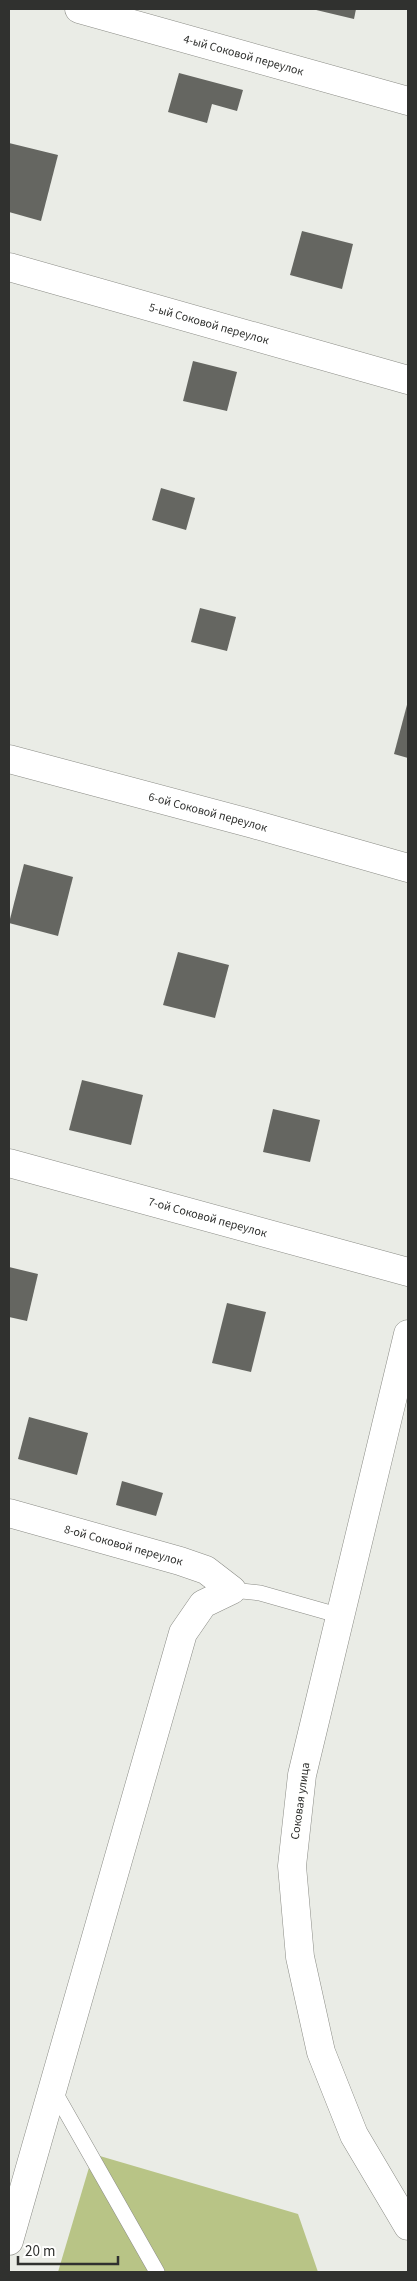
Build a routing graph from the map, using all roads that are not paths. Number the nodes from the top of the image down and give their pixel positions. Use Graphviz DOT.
graph roads {
  1 [pos="78,9"];
  2 [pos="408,102"];
  3 [pos="9,267"];
  4 [pos="408,380"];
  5 [pos="9,759"];
  6 [pos="408,868"];
  7 [pos="9,1163"];
  8 [pos="408,1272"];
  9 [pos="408,1334"];
  10 [pos="9,1513"];
  11 [pos="232,1590"];
  12 [pos="341,1616"];
  13 [pos="52,2088"];
  14 [pos="408,2226"];
  15 [pos="9,2241"];
  16 [pos="157,2272"];
  1 -- 2 [label="street, 4-ый Соковой переулок"];
  3 -- 4 [label="street, 5-ый Соковой переулок"];
  5 -- 6 [label="street, 6-ой Соковой переулок"];
  7 -- 8 [label="street, 7-ой Соковой переулок"];
  9 -- 12 [label="street, Соковая улица"];
  10 -- 11 [label="street, 8-ой Соковой переулок"];
  11 -- 12 [label="lane"];
  11 -- 13 [label="street"];
  12 -- 14 [label="street, Соковая улица"];
  13 -- 15 [label="street"];
  13 -- 16 [label="lane"];
}
